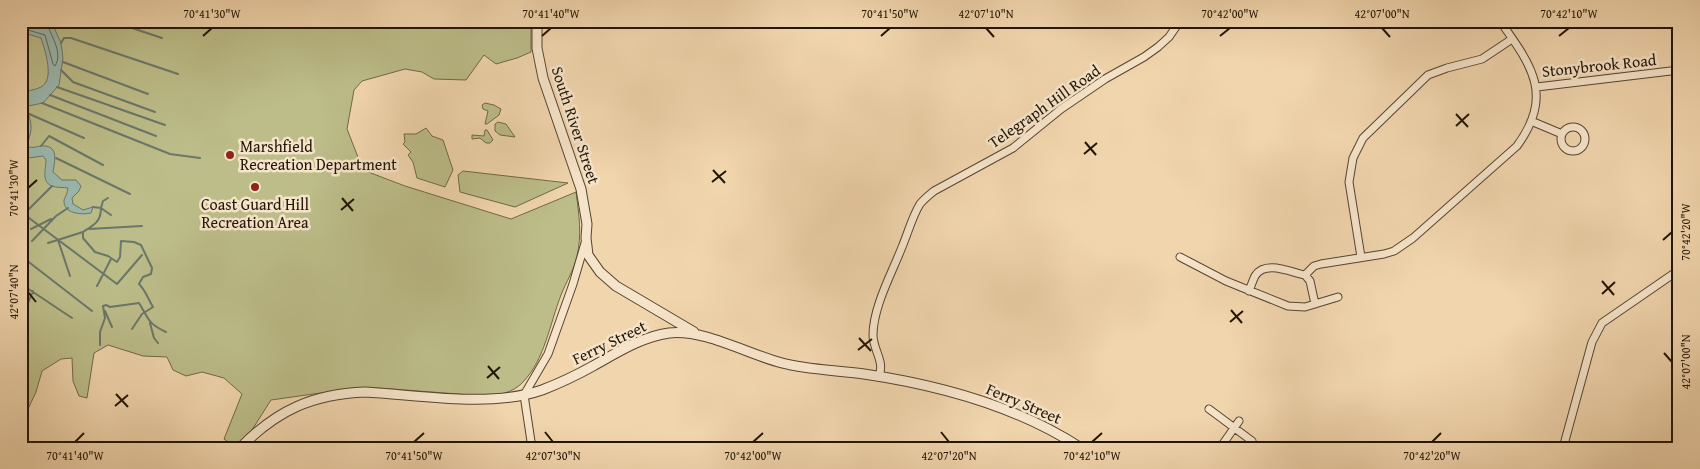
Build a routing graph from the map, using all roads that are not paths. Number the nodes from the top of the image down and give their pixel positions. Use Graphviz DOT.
graph roads {
  1 [pos="537,21"];
  2 [pos="1180,21"];
  3 [pos="1500,21"];
  4 [pos="1512,39"];
  5 [pos="1679,70"];
  6 [pos="1537,87"];
  7 [pos="1531,121"];
  8 [pos="1562,134"];
  9 [pos="586,238"];
  10 [pos="1180,257"];
  11 [pos="1361,257"];
  12 [pos="1679,270"];
  13 [pos="1304,275"];
  14 [pos="1249,291"];
  15 [pos="1338,297"];
  16 [pos="1315,304"];
  17 [pos="700,336"];
  18 [pos="879,376"];
  19 [pos="524,395"];
  20 [pos="1209,409"];
  21 [pos="1236,425"];
  22 [pos="1252,441"];
  23 [pos="240,448"];
  24 [pos="532,448"];
  25 [pos="1080,448"];
  26 [pos="1220,448"];
  27 [pos="1563,448"];
  1 -- 9 [label="street, South River Street"];
  2 -- 18 [label="street, Telegraph Hill Road"];
  3 -- 4 [label="street, Stonybrook Road"];
  4 -- 6 [label="street, Stonybrook Road"];
  4 -- 11 [label="street"];
  5 -- 6 [label="street, Stonybrook Road"];
  6 -- 7 [label="street"];
  7 -- 8 [label="street"];
  7 -- 11 [label="street"];
  9 -- 17 [label="street, South River Street"];
  9 -- 19 [label="street, South River Street"];
  10 -- 14 [label="street"];
  11 -- 13 [label="street"];
  12 -- 27 [label="street"];
  13 -- 14 [label="street"];
  13 -- 16 [label="street"];
  14 -- 16 [label="street"];
  15 -- 16 [label="street"];
  17 -- 18 [label="street, Ferry Street"];
  17 -- 19 [label="street, Ferry Street"];
  18 -- 25 [label="street, Ferry Street"];
  19 -- 23 [label="street, Ferry Street"];
  19 -- 24 [label="street"];
  20 -- 21 [label="street"];
  21 -- 22 [label="street"];
  21 -- 26 [label="street"];
}
